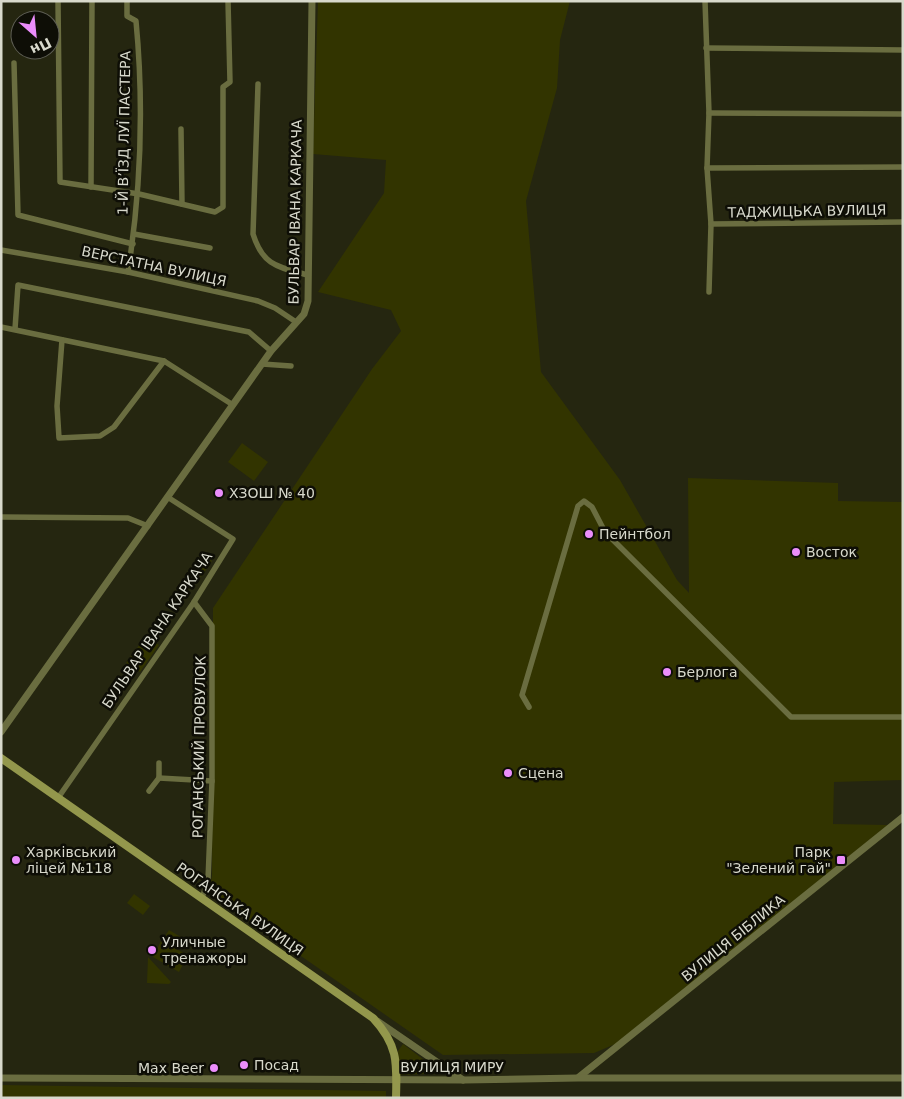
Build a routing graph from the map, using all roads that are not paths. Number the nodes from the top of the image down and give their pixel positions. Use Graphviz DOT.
graph roads {
  1 [pos="58,1"];
  2 [pos="92,1"];
  3 [pos="127,1"];
  4 [pos="228,1"];
  5 [pos="312,1"];
  6 [pos="705,1"];
  7 [pos="706,48"];
  8 [pos="903,50"];
  9 [pos="14,63"];
  10 [pos="258,84"];
  11 [pos="709,113"];
  12 [pos="903,114"];
  13 [pos="181,129"];
  14 [pos="903,167"];
  15 [pos="707,168"];
  16 [pos="90,187"];
  17 [pos="139,194"];
  18 [pos="182,204"];
  19 [pos="903,222"];
  20 [pos="711,224"];
  21 [pos="134,234"];
  22 [pos="133,244"];
  23 [pos="210,248"];
  24 [pos="1,250"];
  25 [pos="128,272"];
  26 [pos="308,275"];
  27 [pos="709,292"];
  28 [pos="296,322"];
  29 [pos="1,327"];
  30 [pos="15,329"];
  31 [pos="62,340"];
  32 [pos="272,351"];
  33 [pos="164,361"];
  34 [pos="262,364"];
  35 [pos="291,366"];
  36 [pos="233,405"];
  37 [pos="169,498"];
  38 [pos="1,517"];
  39 [pos="148,526"];
  40 [pos="194,602"];
  41 [pos="529,707"];
  42 [pos="903,716"];
  43 [pos="4,724"];
  44 [pos="1,732"];
  45 [pos="1,758"];
  46 [pos="159,763"];
  47 [pos="159,778"];
  48 [pos="212,781"];
  49 [pos="149,791"];
  50 [pos="58,798"];
  51 [pos="903,817"];
  52 [pos="202,898"];
  53 [pos="373,1018"];
  54 [pos="1,1078"];
  55 [pos="578,1078"];
  56 [pos="903,1078"];
  57 [pos="396,1079"];
  58 [pos="464,1080"];
  59 [pos="396,1098"];
  1 -- 16 [label="street"];
  2 -- 16 [label="street"];
  3 -- 17 [label="street, 1-Й В’ЇЗД ЛУЇ ПАСТЕРА"];
  4 -- 18 [label="street"];
  5 -- 26 [label="street, БУЛЬВАР ІВАНА КАРКАЧА"];
  6 -- 7 [label="street"];
  7 -- 8 [label="street"];
  7 -- 11 [label="street"];
  9 -- 22 [label="street"];
  10 -- 26 [label="street"];
  11 -- 12 [label="street"];
  11 -- 15 [label="street"];
  13 -- 18 [label="street"];
  14 -- 15 [label="street"];
  15 -- 20 [label="street"];
  16 -- 17 [label="street"];
  17 -- 18 [label="street"];
  17 -- 21 [label="street, 1-Й В’ЇЗД ЛУЇ ПАСТЕРА"];
  19 -- 20 [label="street, ТАДЖИЦЬКА ВУЛИЦЯ"];
  20 -- 27 [label="street"];
  21 -- 22 [label="street, 1-Й В’ЇЗД ЛУЇ ПАСТЕРА"];
  21 -- 23 [label="street"];
  22 -- 25 [label="street, 1-Й В’ЇЗД ЛУЇ ПАСТЕРА"];
  24 -- 25 [label="street, ВЕРСТАТНА ВУЛИЦЯ"];
  25 -- 28 [label="street, ВЕРСТАТНА ВУЛИЦЯ"];
  26 -- 28 [label="street, БУЛЬВАР ІВАНА КАРКАЧА"];
  28 -- 32 [label="street, БУЛЬВАР ІВАНА КАРКАЧА"];
  29 -- 30 [label="street"];
  30 -- 31 [label="street"];
  30 -- 32 [label="street"];
  31 -- 33 [label="street"];
  31 -- 33 [label="street"];
  32 -- 34 [label="street, БУЛЬВАР ІВАНА КАРКАЧА"];
  33 -- 36 [label="street"];
  34 -- 35 [label="street"];
  34 -- 36 [label="street, БУЛЬВАР ІВАНА КАРКАЧА"];
  36 -- 37 [label="street, БУЛЬВАР ІВАНА КАРКАЧА"];
  37 -- 39 [label="street, БУЛЬВАР ІВАНА КАРКАЧА"];
  37 -- 40 [label="street, БУЛЬВАР ІВАНА КАРКАЧА"];
  38 -- 39 [label="street"];
  39 -- 43 [label="street, БУЛЬВАР ІВАНА КАРКАЧА"];
  40 -- 48 [label="street, РОГАНСЬКИЙ ПРОВУЛОК"];
  40 -- 50 [label="street, БУЛЬВАР ІВАНА КАРКАЧА"];
  41 -- 42 [label="street"];
  43 -- 44 [label="street, БУЛЬВАР ІВАНА КАРКАЧА"];
  45 -- 50 [label="main road, РОГАНСЬКА ВУЛИЦЯ"];
  46 -- 47 [label="street"];
  47 -- 48 [label="street"];
  47 -- 49 [label="street"];
  48 -- 52 [label="street, РОГАНСЬКИЙ ПРОВУЛОК"];
  50 -- 52 [label="main road, РОГАНСЬКА ВУЛИЦЯ"];
  51 -- 55 [label="street, ВУЛИЦЯ БІБЛИКА"];
  52 -- 53 [label="main road, РОГАНСЬКА ВУЛИЦЯ"];
  53 -- 57 [label="main road"];
  53 -- 58 [label="street, РОГАНСЬКА ВУЛИЦЯ"];
  54 -- 57 [label="street, ВУЛИЦЯ МИРУ"];
  55 -- 56 [label="street, ВУЛИЦЯ МИРУ"];
  55 -- 58 [label="street, ВУЛИЦЯ МИРУ"];
  57 -- 58 [label="street, ВУЛИЦЯ МИРУ"];
  57 -- 59 [label="main road"];
}
